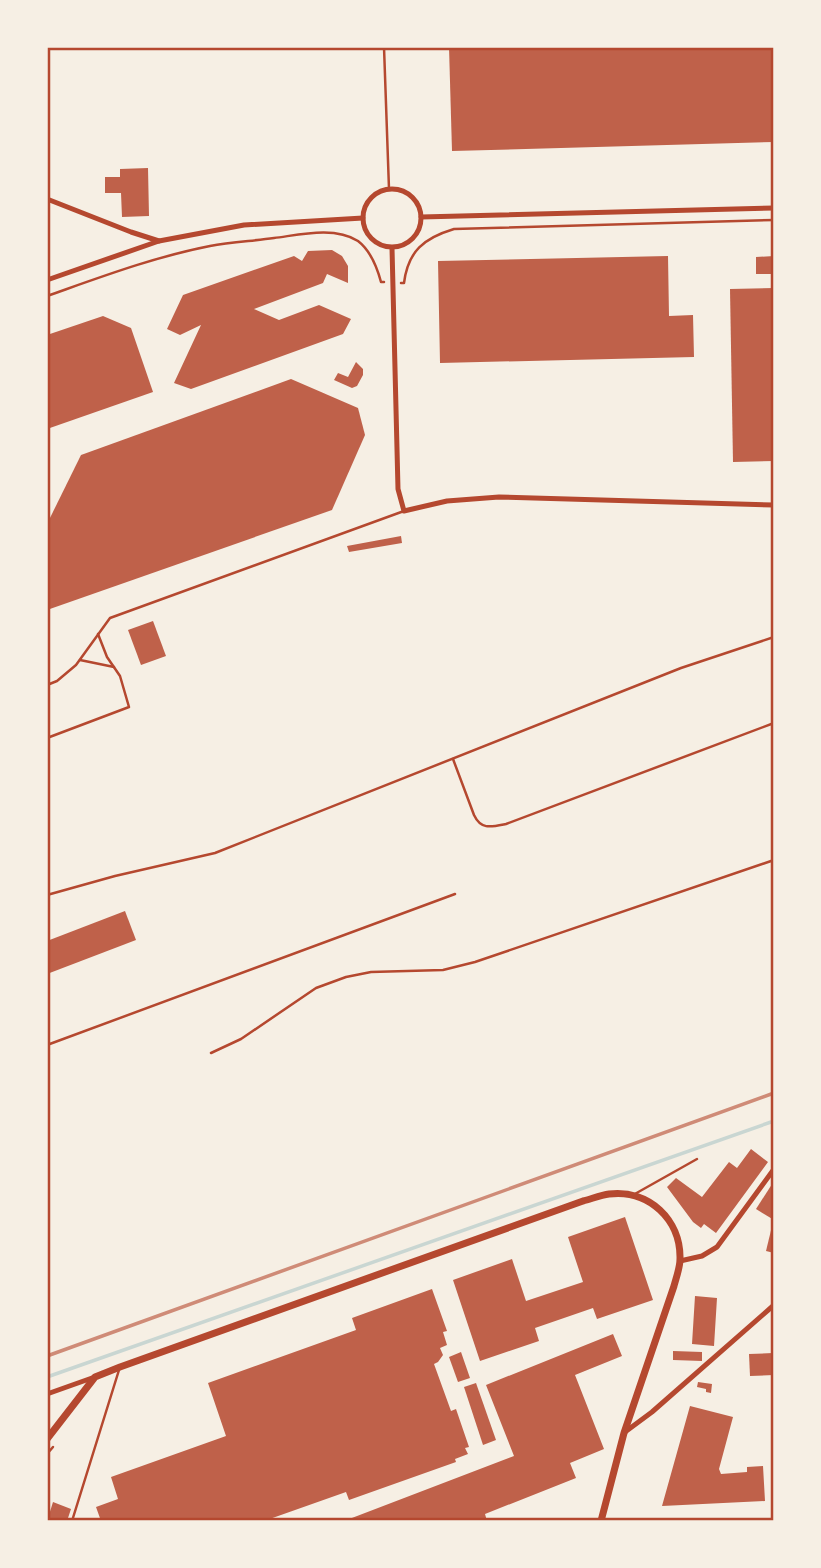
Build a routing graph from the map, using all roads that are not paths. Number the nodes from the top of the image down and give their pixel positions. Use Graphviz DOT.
graph roads {
  1 [pos="384,47"];
  2 [pos="389,189"];
  3 [pos="47,199"];
  4 [pos="774,208"];
  5 [pos="421,216"];
  6 [pos="363,218"];
  7 [pos="159,241"];
  8 [pos="392,248"];
  9 [pos="47,280"];
  10 [pos="774,505"];
  11 [pos="404,511"];
  12 [pos="98,634"];
  13 [pos="774,637"];
  14 [pos="80,660"];
  15 [pos="114,667"];
  16 [pos="47,685"];
  17 [pos="774,723"];
  18 [pos="47,738"];
  19 [pos="453,759"];
  20 [pos="774,860"];
  21 [pos="455,894"];
  22 [pos="47,895"];
  23 [pos="47,1045"];
  24 [pos="211,1053"];
  25 [pos="697,1159"];
  26 [pos="774,1169"];
  27 [pos="632,1195"];
  28 [pos="680,1261"];
  29 [pos="774,1305"];
  30 [pos="120,1367"];
  31 [pos="95,1377"];
  32 [pos="47,1394"];
  33 [pos="624,1433"];
  34 [pos="47,1439"];
  35 [pos="72,1521"];
  36 [pos="601,1521"];
  1 -- 2 [label="lane"];
  2 -- 5 [label="street"];
  2 -- 6 [label="street"];
  3 -- 7 [label="street"];
  4 -- 5 [label="street"];
  5 -- 8 [label="street"];
  6 -- 7 [label="street"];
  6 -- 8 [label="street"];
  7 -- 9 [label="street"];
  8 -- 11 [label="street"];
  10 -- 11 [label="street"];
  11 -- 12 [label="lane"];
  12 -- 14 [label="lane"];
  12 -- 15 [label="lane"];
  13 -- 19 [label="lane"];
  14 -- 15 [label="lane"];
  14 -- 16 [label="lane"];
  15 -- 18 [label="lane"];
  17 -- 19 [label="lane"];
  19 -- 22 [label="lane"];
  20 -- 24 [label="lane"];
  21 -- 23 [label="lane"];
  25 -- 27 [label="lane"];
  26 -- 28 [label="street"];
  27 -- 28 [label="street"];
  27 -- 30 [label="street"];
  28 -- 33 [label="street"];
  29 -- 33 [label="street"];
  30 -- 31 [label="street"];
  30 -- 35 [label="lane"];
  31 -- 32 [label="street"];
  31 -- 34 [label="street"];
  33 -- 36 [label="street"];
}
